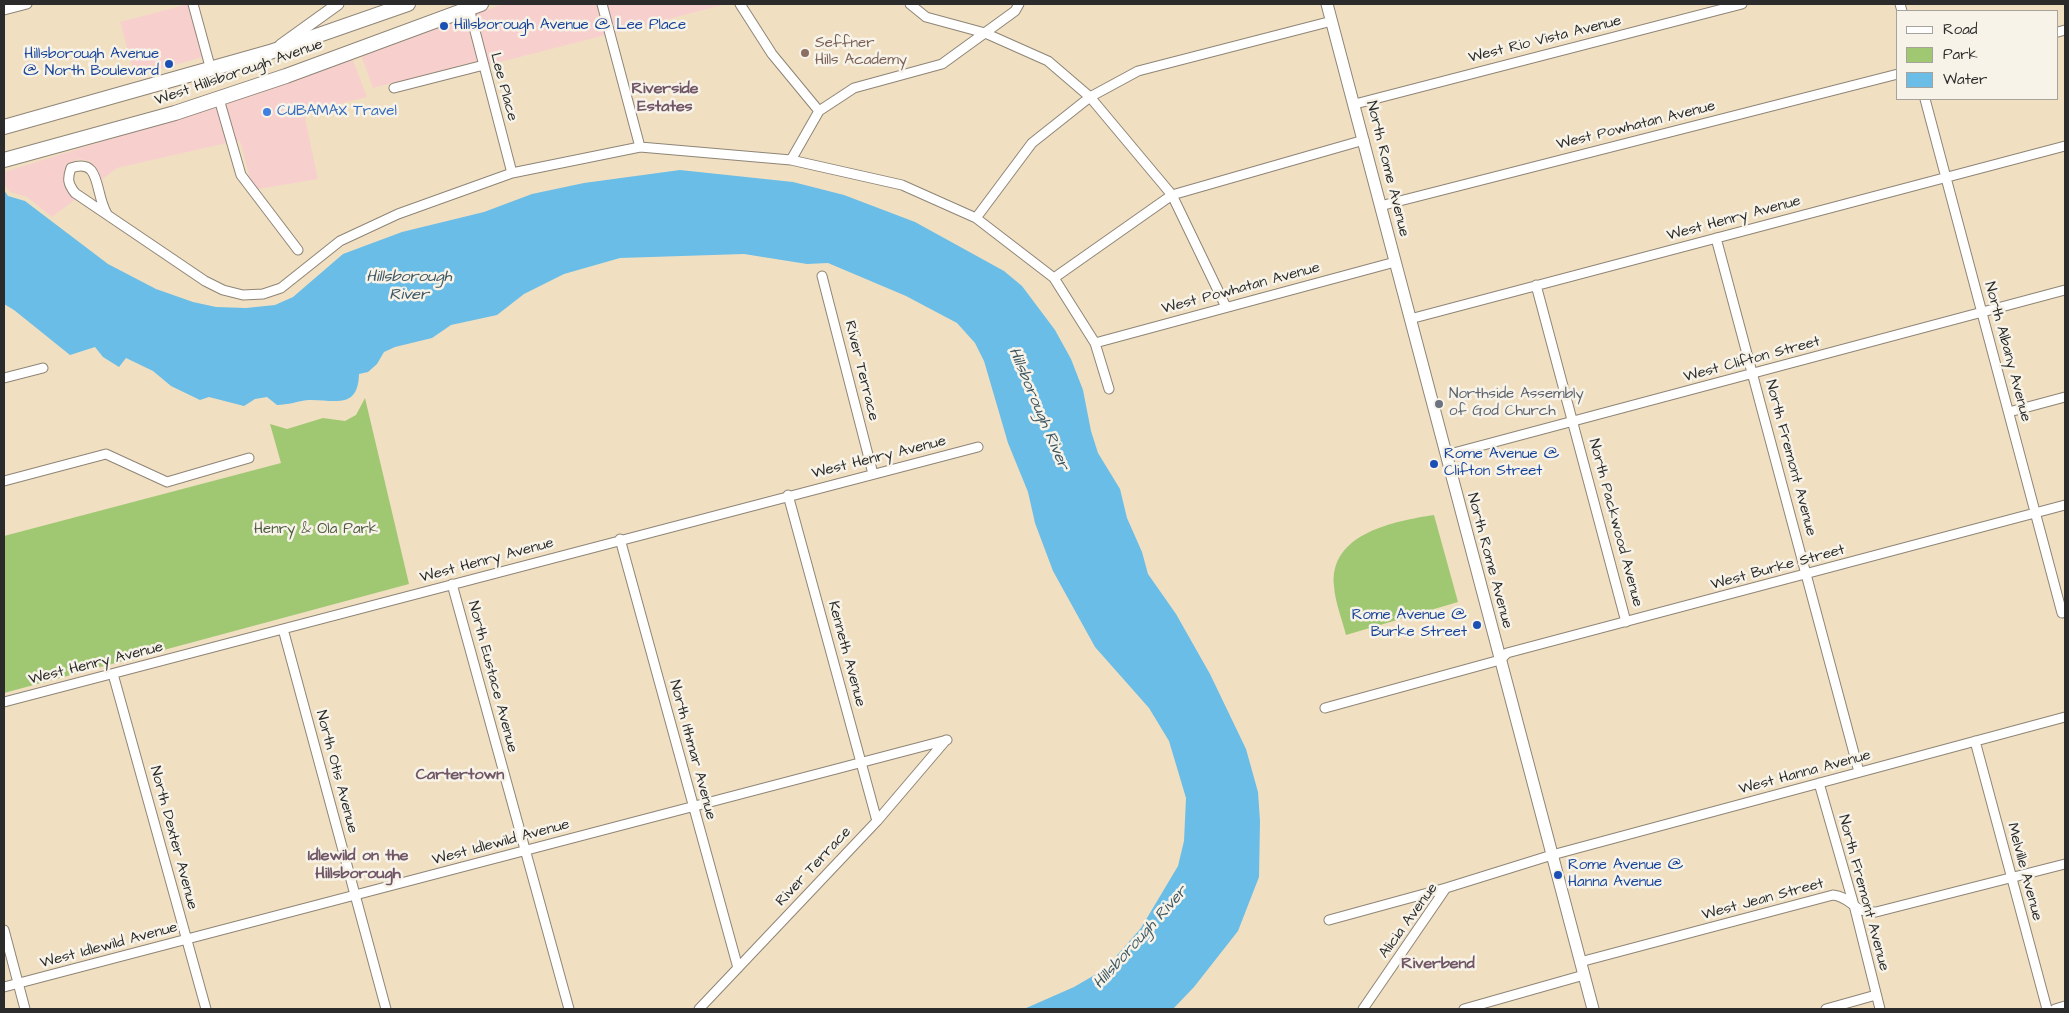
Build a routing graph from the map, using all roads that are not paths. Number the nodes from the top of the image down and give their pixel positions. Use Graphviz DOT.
graph roads {
  1 [pos="22,4"];
  2 [pos="193,4"];
  3 [pos="338,4"];
  4 [pos="408,4"];
  5 [pos="602,4"];
  6 [pos="740,4"];
  7 [pos="910,4"];
  8 [pos="1019,4"];
  9 [pos="1327,4"];
  10 [pos="1742,4"];
  11 [pos="473,5"];
  12 [pos="4,10"];
  13 [pos="1332,21"];
  14 [pos="985,33"];
  15 [pos="270,52"];
  16 [pos="484,65"];
  17 [pos="211,70"];
  18 [pos="1896,75"];
  19 [pos="394,88"];
  20 [pos="1090,97"];
  21 [pos="219,99"];
  22 [pos="1925,100"];
  23 [pos="1355,104"];
  24 [pos="819,111"];
  25 [pos="4,127"];
  26 [pos="1364,140"];
  27 [pos="2065,146"];
  28 [pos="640,147"];
  29 [pos="7,159"];
  30 [pos="791,160"];
  31 [pos="512,173"];
  32 [pos="1946,178"];
  33 [pos="1172,195"];
  34 [pos="1380,206"];
  35 [pos="107,214"];
  36 [pos="976,218"];
  37 [pos="1716,238"];
  38 [pos="298,250"];
  39 [pos="1395,262"];
  40 [pos="822,276"];
  41 [pos="1054,278"];
  42 [pos="1536,285"];
  43 [pos="2065,290"];
  44 [pos="1226,307"];
  45 [pos="1982,312"];
  46 [pos="1410,319"];
  47 [pos="1094,344"];
  48 [pos="43,368"];
  49 [pos="1753,374"];
  50 [pos="4,378"];
  51 [pos="1109,389"];
  52 [pos="2065,397"];
  53 [pos="2009,412"];
  54 [pos="1574,421"];
  55 [pos="978,447"];
  56 [pos="1446,455"];
  57 [pos="249,458"];
  58 [pos="873,474"];
  59 [pos="4,481"];
  60 [pos="788,495"];
  61 [pos="2065,505"];
  62 [pos="2036,513"];
  63 [pos="620,539"];
  64 [pos="1806,575"];
  65 [pos="452,584"];
  66 [pos="2064,612"];
  67 [pos="1626,622"];
  68 [pos="283,629"];
  69 [pos="1500,660"];
  70 [pos="113,674"];
  71 [pos="4,702"];
  72 [pos="1325,708"];
  73 [pos="2065,717"];
  74 [pos="946,740"];
  75 [pos="1975,741"];
  76 [pos="862,762"];
  77 [pos="1858,772"];
  78 [pos="1819,783"];
  79 [pos="693,806"];
  80 [pos="877,821"];
  81 [pos="525,851"];
  82 [pos="1552,855"];
  83 [pos="2065,864"];
  84 [pos="2011,879"];
  85 [pos="1446,888"];
  86 [pos="356,895"];
  87 [pos="1855,908"];
  88 [pos="1329,920"];
  89 [pos="4,930"];
  90 [pos="186,940"];
  91 [pos="1580,962"];
  92 [pos="738,968"];
  93 [pos="1584,975"];
  94 [pos="18,984"];
  95 [pos="4,987"];
  96 [pos="1876,995"];
  97 [pos="2065,1006"];
  98 [pos="26,1009"];
  99 [pos="206,1009"];
  100 [pos="386,1009"];
  101 [pos="568,1009"];
  102 [pos="699,1009"];
  103 [pos="1364,1009"];
  104 [pos="1464,1009"];
  105 [pos="1593,1009"];
  106 [pos="1826,1009"];
  107 [pos="1880,1009"];
  108 [pos="2047,1009"];
  109 [pos="2054,1009"];
  1 -- 12 [label="street"];
  2 -- 17 [label="street"];
  3 -- 15 [label="street"];
  4 -- 15 [label="main road, West Hillsborough Avenue"];
  5 -- 28 [label="street"];
  6 -- 24 [label="street"];
  7 -- 14 [label="street"];
  8 -- 14 [label="street"];
  9 -- 13 [label="street, North Rome Avenue"];
  10 -- 23 [label="street, West Rio Vista Avenue"];
  11 -- 16 [label="street, Lee Place"];
  11 -- 21 [label="main road, West Hillsborough Avenue"];
  13 -- 20 [label="street"];
  13 -- 23 [label="street, North Rome Avenue"];
  14 -- 20 [label="street"];
  14 -- 24 [label="street"];
  15 -- 17 [label="main road, West Hillsborough Avenue"];
  16 -- 19 [label="street"];
  16 -- 31 [label="street, Lee Place"];
  17 -- 25 [label="main road, West Hillsborough Avenue"];
  18 -- 34 [label="street, West Powhatan Avenue"];
  20 -- 33 [label="street"];
  20 -- 36 [label="street"];
  21 -- 29 [label="main road, West Hillsborough Avenue"];
  21 -- 38 [label="street"];
  22 -- 32 [label="street, North Albany Avenue"];
  23 -- 26 [label="street, North Rome Avenue"];
  24 -- 30 [label="street"];
  26 -- 33 [label="street"];
  26 -- 34 [label="street, North Rome Avenue"];
  27 -- 32 [label="street, West Henry Avenue"];
  28 -- 30 [label="street"];
  28 -- 31 [label="street"];
  30 -- 36 [label="street"];
  31 -- 35 [label="street"];
  32 -- 37 [label="street, West Henry Avenue"];
  32 -- 45 [label="street, North Albany Avenue"];
  33 -- 41 [label="street"];
  33 -- 44 [label="street"];
  34 -- 39 [label="street, North Rome Avenue"];
  35 -- 35 [label="street"];
  36 -- 41 [label="street"];
  37 -- 42 [label="street, West Henry Avenue"];
  37 -- 49 [label="street, North Fremont Avenue"];
  39 -- 44 [label="street, West Powhatan Avenue"];
  39 -- 46 [label="street, North Rome Avenue"];
  40 -- 58 [label="street, River Terrace"];
  41 -- 47 [label="street"];
  42 -- 46 [label="street, West Henry Avenue"];
  42 -- 54 [label="street, North Packwood Avenue"];
  43 -- 45 [label="street, West Clifton Street"];
  44 -- 47 [label="street, West Powhatan Avenue"];
  45 -- 49 [label="street, West Clifton Street"];
  45 -- 53 [label="street, North Albany Avenue"];
  46 -- 56 [label="street, North Rome Avenue"];
  47 -- 51 [label="street"];
  48 -- 50 [label="street"];
  49 -- 54 [label="street, West Clifton Street"];
  49 -- 64 [label="street, North Fremont Avenue"];
  52 -- 53 [label="street"];
  53 -- 62 [label="street, North Albany Avenue"];
  54 -- 56 [label="street, West Clifton Street"];
  54 -- 67 [label="street, North Packwood Avenue"];
  55 -- 58 [label="street, West Henry Avenue"];
  56 -- 69 [label="street, North Rome Avenue"];
  57 -- 59 [label="street"];
  58 -- 60 [label="street, West Henry Avenue"];
  60 -- 63 [label="street, West Henry Avenue"];
  60 -- 76 [label="street, Kenneth Avenue"];
  61 -- 62 [label="street, West Burke Street"];
  62 -- 64 [label="street, West Burke Street"];
  62 -- 66 [label="street, North Albany Avenue"];
  63 -- 65 [label="street, West Henry Avenue"];
  63 -- 79 [label="street, North Ithmar Avenue"];
  64 -- 67 [label="street, West Burke Street"];
  64 -- 77 [label="street, North Fremont Avenue"];
  65 -- 68 [label="street, West Henry Avenue"];
  65 -- 81 [label="street, North Eustace Avenue"];
  67 -- 69 [label="street, West Burke Street"];
  68 -- 70 [label="street, West Henry Avenue"];
  68 -- 86 [label="street, North Otis Avenue"];
  69 -- 72 [label="street, West Burke Street"];
  69 -- 82 [label="street, North Rome Avenue"];
  70 -- 71 [label="street, West Henry Avenue"];
  70 -- 90 [label="street, North Dexter Avenue"];
  73 -- 75 [label="street, West Hanna Avenue"];
  74 -- 76 [label="street, West Idlewild Avenue"];
  74 -- 80 [label="street, River Terrace"];
  75 -- 77 [label="street, West Hanna Avenue"];
  75 -- 84 [label="street, Melville Avenue"];
  76 -- 79 [label="street, West Idlewild Avenue"];
  76 -- 80 [label="street, Kenneth Avenue"];
  77 -- 78 [label="street, West Hanna Avenue"];
  78 -- 82 [label="street, West Hanna Avenue"];
  78 -- 87 [label="street, North Fremont Avenue"];
  79 -- 81 [label="street, West Idlewild Avenue"];
  79 -- 92 [label="street, North Ithmar Avenue"];
  80 -- 92 [label="street, River Terrace"];
  81 -- 86 [label="street, West Idlewild Avenue"];
  81 -- 101 [label="street, North Eustace Avenue"];
  82 -- 85 [label="street, Alicia Avenue"];
  82 -- 91 [label="street, North Rome Avenue"];
  83 -- 84 [label="street, West Jean Street"];
  84 -- 87 [label="street, West Jean Street"];
  84 -- 108 [label="street, Melville Avenue"];
  85 -- 88 [label="street"];
  85 -- 103 [label="street, Alicia Avenue"];
  86 -- 90 [label="street, West Idlewild Avenue"];
  86 -- 100 [label="street, North Otis Avenue"];
  87 -- 91 [label="street, West Jean Street"];
  87 -- 96 [label="street, North Fremont Avenue"];
  89 -- 94 [label="street"];
  90 -- 94 [label="street, West Idlewild Avenue"];
  90 -- 99 [label="street, North Dexter Avenue"];
  91 -- 93 [label="street, North Rome Avenue"];
  92 -- 102 [label="street, River Terrace"];
  93 -- 104 [label="street"];
  93 -- 105 [label="street, North Rome Avenue"];
  94 -- 95 [label="street, West Idlewild Avenue"];
  94 -- 98 [label="street"];
  96 -- 106 [label="street"];
  96 -- 107 [label="street, North Fremont Avenue"];
  97 -- 109 [label="street"];
}
